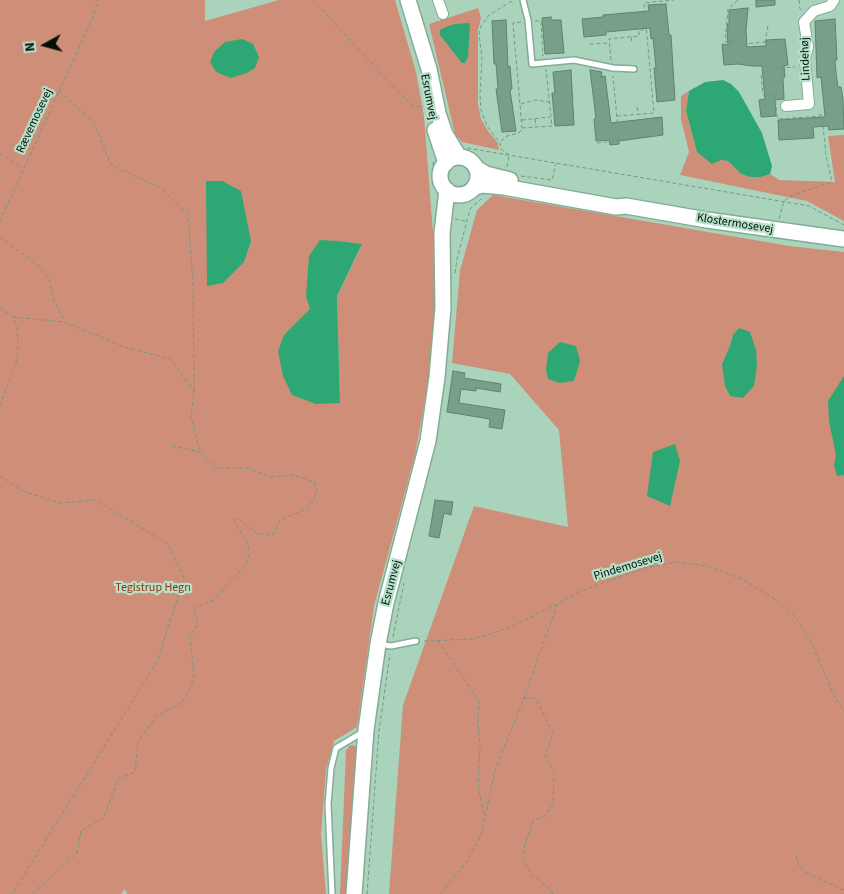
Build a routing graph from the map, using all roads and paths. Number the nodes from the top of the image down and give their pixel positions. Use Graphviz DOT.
graph roads {
  1 [pos="98,0"];
  2 [pos="313,0"];
  3 [pos="408,0"];
  4 [pos="438,0"];
  5 [pos="514,0"];
  6 [pos="523,0"];
  7 [pos="674,0"];
  8 [pos="738,0"];
  9 [pos="832,3"];
  10 [pos="443,14"];
  11 [pos="768,26"];
  12 [pos="646,29"];
  13 [pos="631,37"];
  14 [pos="609,42"];
  15 [pos="765,42"];
  16 [pos="632,43"];
  17 [pos="590,44"];
  18 [pos="546,63"];
  19 [pos="612,65"];
  20 [pos="806,67"];
  21 [pos="767,68"];
  22 [pos="634,69"];
  23 [pos="59,91"];
  24 [pos="550,102"];
  25 [pos="520,104"];
  26 [pos="809,104"];
  27 [pos="786,106"];
  28 [pos="427,107"];
  29 [pos="637,107"];
  30 [pos="638,114"];
  31 [pos="617,116"];
  32 [pos="822,116"];
  33 [pos="551,117"];
  34 [pos="535,118"];
  35 [pos="522,120"];
  36 [pos="536,127"];
  37 [pos="500,142"];
  38 [pos="597,143"];
  39 [pos="0,153"];
  40 [pos="450,156"];
  41 [pos="509,156"];
  42 [pos="556,163"];
  43 [pos="476,168"];
  44 [pos="22,169"];
  45 [pos="506,175"];
  46 [pos="515,175"];
  47 [pos="479,192"];
  48 [pos="448,193"];
  49 [pos="784,201"];
  50 [pos="626,206"];
  51 [pos="0,221"];
  52 [pos="467,222"];
  53 [pos="844,226"];
  54 [pos="776,230"];
  55 [pos="0,237"];
  56 [pos="844,239"];
  57 [pos="0,308"];
  58 [pos="13,317"];
  59 [pos="66,322"];
  60 [pos="194,390"];
  61 [pos="0,404"];
  62 [pos="172,446"];
  63 [pos="200,452"];
  64 [pos="0,476"];
  65 [pos="557,604"];
  66 [pos="416,641"];
  67 [pos="438,641"];
  68 [pos="385,645"];
  69 [pos="524,698"];
  70 [pos="844,711"];
  71 [pos="366,730"];
  72 [pos="484,818"];
  73 [pos="796,856"];
  74 [pos="844,890"];
  75 [pos="12,894"];
  76 [pos="32,894"];
  77 [pos="332,894"];
  78 [pos="354,894"];
  79 [pos="367,894"];
  80 [pos="442,894"];
  81 [pos="553,894"];
  1 -- 23 [label="path, Rævemosevej"];
  2 -- 28 [label="path"];
  3 -- 40 [label="main road, Esrumvej"];
  4 -- 10 [label="street"];
  5 -- 37 [label="path"];
  6 -- 18 [label="lane"];
  7 -- 12 [label="path"];
  8 -- 15 [label="path"];
  9 -- 20 [label="street, Lindehøj"];
  11 -- 15 [label="path"];
  12 -- 13 [label="path"];
  12 -- 30 [label="path"];
  13 -- 14 [label="path"];
  13 -- 16 [label="path"];
  14 -- 17 [label="path"];
  14 -- 19 [label="path"];
  15 -- 21 [label="path"];
  18 -- 19 [label="lane"];
  18 -- 24 [label="path"];
  19 -- 22 [label="lane"];
  19 -- 31 [label="path"];
  20 -- 21 [label="path"];
  20 -- 26 [label="street, Lindehøj"];
  21 -- 32 [label="path"];
  23 -- 44 [label="path, Rævemosevej"];
  23 -- 60 [label="path"];
  24 -- 25 [label="path"];
  24 -- 33 [label="path"];
  26 -- 27 [label="street"];
  26 -- 32 [label="path"];
  29 -- 30 [label="path"];
  30 -- 31 [label="path"];
  31 -- 38 [label="path"];
  32 -- 49 [label="path"];
  33 -- 34 [label="path"];
  33 -- 36 [label="path"];
  34 -- 35 [label="path"];
  34 -- 36 [label="path"];
  36 -- 37 [label="path"];
  37 -- 41 [label="path"];
  39 -- 44 [label="path"];
  40 -- 41 [label="path"];
  40 -- 43 [label="main road, Klostermosevej"];
  40 -- 48 [label="path"];
  40 -- 48 [label="main road, Esrumvej"];
  41 -- 42 [label="path"];
  41 -- 45 [label="path"];
  42 -- 46 [label="path"];
  42 -- 49 [label="path"];
  43 -- 47 [label="main road"];
  43 -- 50 [label="main road, Klostermosevej"];
  44 -- 51 [label="path, Rævemosevej"];
  47 -- 48 [label="main road"];
  47 -- 50 [label="main road, Klostermosevej"];
  47 -- 52 [label="path"];
  48 -- 68 [label="main road, Esrumvej"];
  49 -- 53 [label="path"];
  49 -- 54 [label="path"];
  50 -- 54 [label="main road, Klostermosevej"];
  54 -- 56 [label="main road, Klostermosevej"];
  55 -- 59 [label="path"];
  57 -- 58 [label="path"];
  58 -- 59 [label="path"];
  58 -- 61 [label="path"];
  59 -- 60 [label="path"];
  60 -- 63 [label="path"];
  62 -- 63 [label="path"];
  63 -- 76 [label="path"];
  64 -- 75 [label="path"];
  65 -- 67 [label="path, Pindemosevej"];
  65 -- 69 [label="path"];
  65 -- 70 [label="path, Pindemosevej"];
  66 -- 67 [label="path, Pindemosevej"];
  66 -- 68 [label="lane"];
  67 -- 72 [label="path"];
  68 -- 71 [label="main road, Esrumvej"];
  68 -- 79 [label="path"];
  69 -- 72 [label="path"];
  69 -- 81 [label="path"];
  71 -- 77 [label="lane"];
  71 -- 78 [label="main road, Esrumvej"];
  72 -- 80 [label="path"];
  73 -- 74 [label="path"];
}
